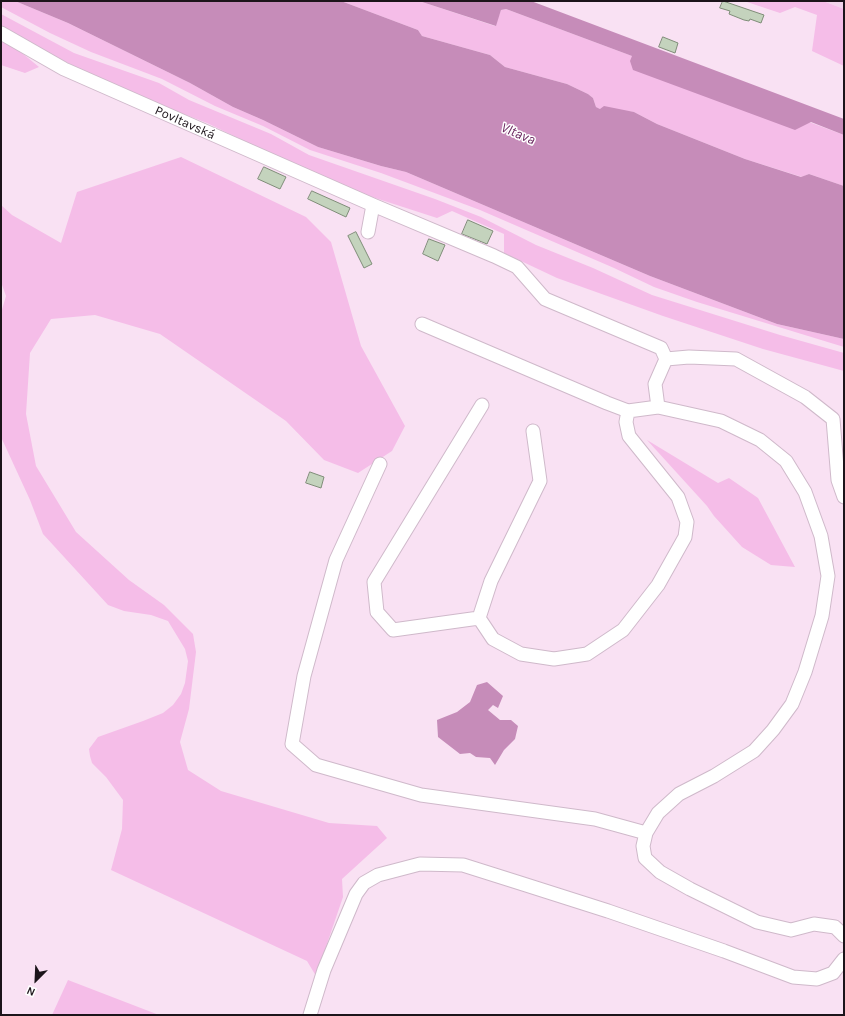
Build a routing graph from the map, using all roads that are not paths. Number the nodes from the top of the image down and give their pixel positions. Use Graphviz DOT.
graph roads {
  1 [pos="1,33"];
  2 [pos="373,205"];
  3 [pos="368,232"];
  4 [pos="422,324"];
  5 [pos="666,359"];
  6 [pos="482,405"];
  7 [pos="658,407"];
  8 [pos="628,411"];
  9 [pos="838,417"];
  10 [pos="533,431"];
  11 [pos="380,464"];
  12 [pos="844,497"];
  13 [pos="479,618"];
  14 [pos="646,833"];
  15 [pos="844,936"];
  16 [pos="844,959"];
  17 [pos="310,1015"];
  1 -- 2 [label="lane, Povltavská"];
  2 -- 3 [label="lane"];
  2 -- 5 [label="lane, Povltavská"];
  4 -- 8 [label="lane"];
  5 -- 7 [label="lane"];
  5 -- 9 [label="lane"];
  6 -- 13 [label="lane"];
  7 -- 8 [label="lane"];
  7 -- 14 [label="lane"];
  8 -- 13 [label="lane"];
  9 -- 12 [label="lane"];
  10 -- 13 [label="lane"];
  11 -- 14 [label="lane"];
  14 -- 15 [label="lane"];
  16 -- 17 [label="lane"];
}
